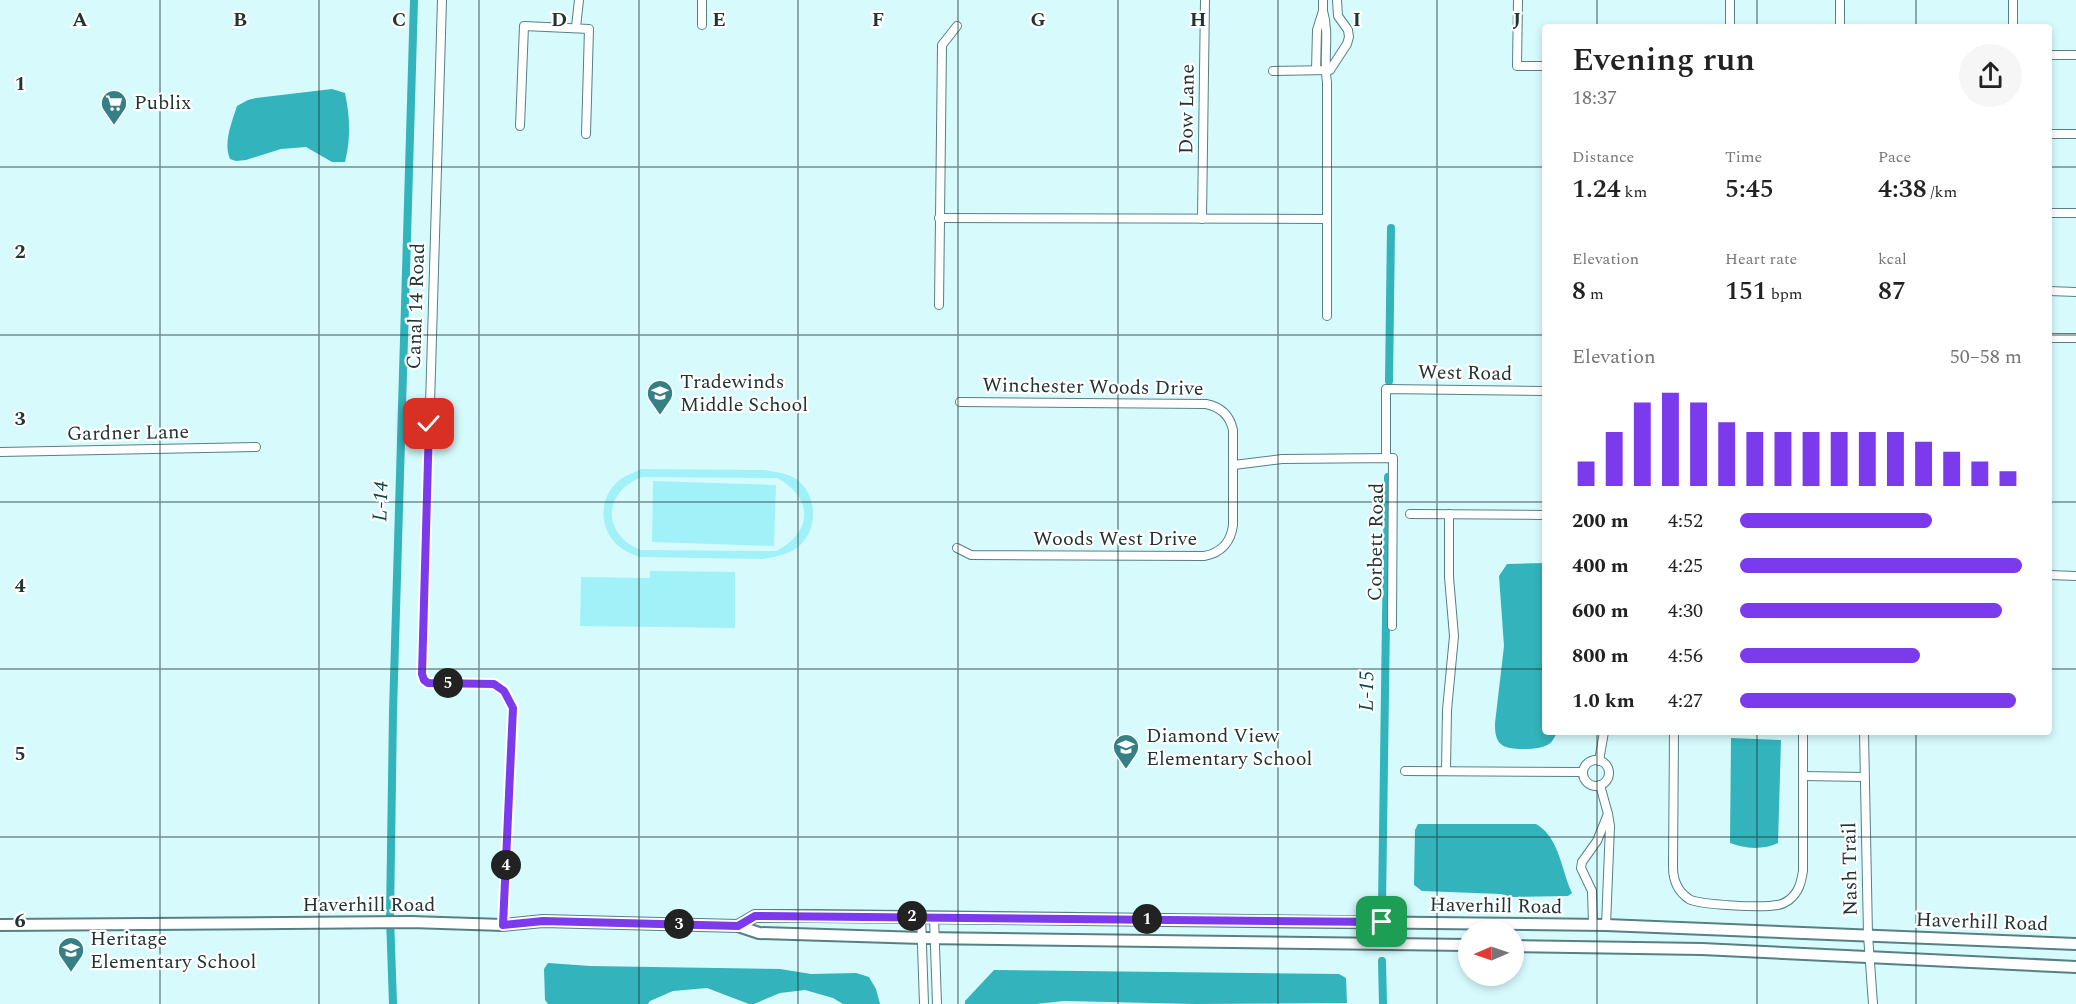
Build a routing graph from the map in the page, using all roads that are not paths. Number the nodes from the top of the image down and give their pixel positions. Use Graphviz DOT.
graph roads {
  1 [pos="442,0"];
  2 [pos="579,0"];
  3 [pos="702,0"];
  4 [pos="1205,0"];
  5 [pos="1323,0"];
  6 [pos="1337,0"];
  7 [pos="1518,0"];
  8 [pos="1730,0"];
  9 [pos="1840,0"];
  10 [pos="2013,0"];
  11 [pos="1323,11"];
  12 [pos="1730,24"];
  13 [pos="1840,24"];
  14 [pos="2013,24"];
  15 [pos="702,25"];
  16 [pos="957,26"];
  17 [pos="576,27"];
  18 [pos="1316,48"];
  19 [pos="1325,48"];
  20 [pos="1340,54"];
  21 [pos="2052,55"];
  22 [pos="2076,55"];
  23 [pos="1542,66"];
  24 [pos="1273,70"];
  25 [pos="1320,70"];
  26 [pos="520,126"];
  27 [pos="586,134"];
  28 [pos="2052,134"];
  29 [pos="2076,134"];
  30 [pos="2052,213"];
  31 [pos="2076,213"];
  32 [pos="939,218"];
  33 [pos="1202,219"];
  34 [pos="1327,219"];
  35 [pos="2052,291"];
  36 [pos="2076,292"];
  37 [pos="939,305"];
  38 [pos="1327,316"];
  39 [pos="2052,338"];
  40 [pos="2076,338"];
  41 [pos="1386,389"];
  42 [pos="1542,391"];
  43 [pos="960,402"];
  44 [pos="256,447"];
  45 [pos="0,452"];
  46 [pos="1390,458"];
  47 [pos="1234,465"];
  48 [pos="1410,514"];
  49 [pos="1449,514"];
  50 [pos="1542,514"];
  51 [pos="957,548"];
  52 [pos="2052,575"];
  53 [pos="2076,576"];
  54 [pos="1392,626"];
  55 [pos="1603,735"];
  56 [pos="1674,735"];
  57 [pos="1803,735"];
  58 [pos="1864,735"];
  59 [pos="1599,761"];
  60 [pos="1405,771"];
  61 [pos="1446,771"];
  62 [pos="1583,772"];
  63 [pos="1803,776"];
  64 [pos="1864,777"];
  65 [pos="1600,785"];
  66 [pos="1608,814"];
  67 [pos="921,916"];
  68 [pos="934,916"];
  69 [pos="1382,922"];
  70 [pos="0,925"];
  71 [pos="503,925"];
  72 [pos="1593,925"];
  73 [pos="1606,925"];
  74 [pos="738,926"];
  75 [pos="1868,935"];
  76 [pos="922,938"];
  77 [pos="935,938"];
  78 [pos="1382,944"];
  79 [pos="2076,944"];
  80 [pos="1458,945"];
  81 [pos="1524,946"];
  82 [pos="1868,957"];
  83 [pos="2076,967"];
  84 [pos="924,1004"];
  85 [pos="937,1004"];
  86 [pos="1873,1004"];
  1 -- 71 [label="street, Canal 14 Road"];
  2 -- 17 [label="street"];
  3 -- 15 [label="street"];
  4 -- 33 [label="street, Dow Lane"];
  5 -- 11 [label="street"];
  6 -- 20 [label="street"];
  7 -- 23 [label="street"];
  8 -- 12 [label="street"];
  9 -- 13 [label="street"];
  10 -- 14 [label="street"];
  11 -- 18 [label="street"];
  11 -- 19 [label="street"];
  16 -- 32 [label="street"];
  17 -- 26 [label="street"];
  17 -- 27 [label="street"];
  18 -- 19 [label="street"];
  18 -- 25 [label="street"];
  19 -- 20 [label="street"];
  19 -- 25 [label="street"];
  20 -- 25 [label="street"];
  21 -- 22 [label="street"];
  24 -- 25 [label="street"];
  25 -- 34 [label="street"];
  28 -- 29 [label="street"];
  30 -- 31 [label="street"];
  32 -- 33 [label="street"];
  32 -- 37 [label="street"];
  33 -- 34 [label="street"];
  34 -- 38 [label="street"];
  35 -- 36 [label="street"];
  39 -- 40 [label="street"];
  41 -- 42 [label="street, West Road"];
  41 -- 46 [label="street, Corbett Road"];
  43 -- 47 [label="street, Winchester Woods Drive"];
  44 -- 45 [label="street, Gardner Lane"];
  46 -- 47 [label="street"];
  46 -- 54 [label="street, Corbett Road"];
  47 -- 51 [label="street, Woods West Drive"];
  48 -- 49 [label="street"];
  49 -- 50 [label="street"];
  49 -- 61 [label="street"];
  52 -- 53 [label="street"];
  55 -- 59 [label="street"];
  56 -- 63 [label="street"];
  57 -- 63 [label="street"];
  58 -- 64 [label="street, Nash Trail"];
  59 -- 62 [label="street"];
  59 -- 65 [label="street"];
  60 -- 61 [label="street"];
  61 -- 62 [label="street"];
  62 -- 65 [label="street"];
  63 -- 64 [label="street"];
  64 -- 75 [label="street, Nash Trail"];
  65 -- 66 [label="street"];
  66 -- 72 [label="street"];
  66 -- 73 [label="street"];
  67 -- 68 [label="street, Haverhill Road"];
  67 -- 74 [label="street, Haverhill Road"];
  67 -- 76 [label="street"];
  68 -- 69 [label="street, Haverhill Road"];
  68 -- 77 [label="street"];
  69 -- 72 [label="street, Haverhill Road"];
  69 -- 78 [label="street"];
  70 -- 71 [label="street, Haverhill Road"];
  71 -- 74 [label="street, Haverhill Road"];
  72 -- 73 [label="street, Haverhill Road"];
  73 -- 75 [label="street, Haverhill Road"];
  74 -- 76 [label="street, Haverhill Road"];
  75 -- 79 [label="street, Haverhill Road"];
  75 -- 82 [label="street, Nash Trail"];
  76 -- 77 [label="street, Haverhill Road"];
  76 -- 84 [label="street"];
  77 -- 78 [label="street, Haverhill Road"];
  77 -- 85 [label="street"];
  78 -- 80 [label="street, Haverhill Road"];
  81 -- 82 [label="street, Haverhill Road"];
  82 -- 83 [label="street, Haverhill Road"];
  82 -- 86 [label="street, Nash Trail"];
}
